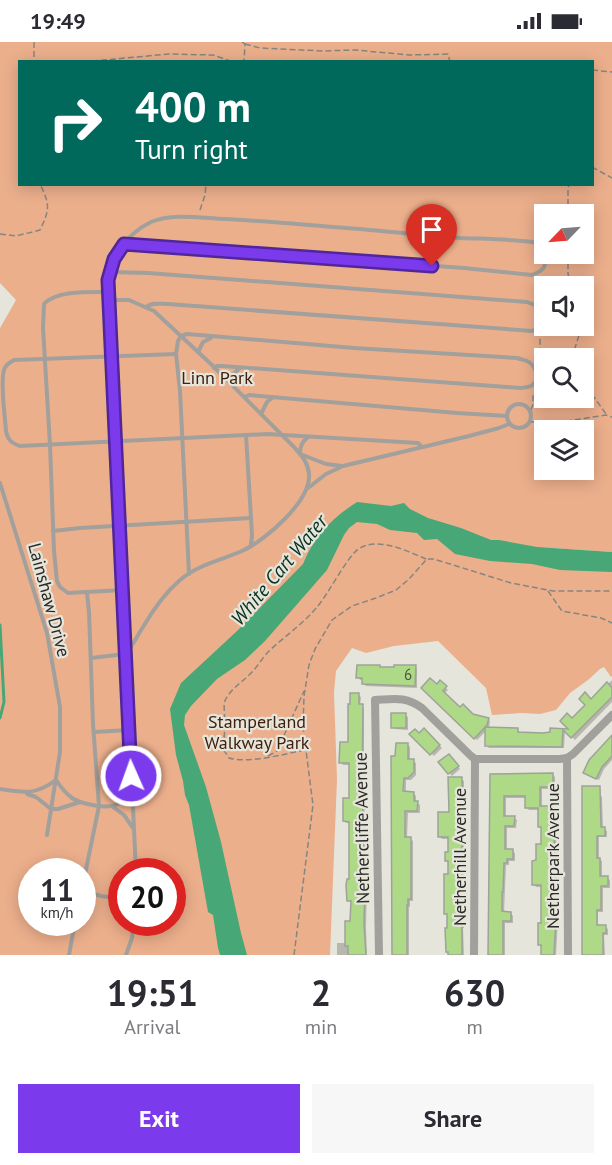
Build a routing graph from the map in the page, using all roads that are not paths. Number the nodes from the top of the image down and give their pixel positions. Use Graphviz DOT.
graph roads {
  1 [pos="534,242"];
  2 [pos="124,244"];
  3 [pos="546,264"];
  4 [pos="110,272"];
  5 [pos="109,291"];
  6 [pos="109,300"];
  7 [pos="146,307"];
  8 [pos="181,336"];
  9 [pos="213,337"];
  10 [pos="198,352"];
  11 [pos="176,354"];
  12 [pos="111,357"];
  13 [pos="46,359"];
  14 [pos="214,368"];
  15 [pos="240,368"];
  16 [pos="232,385"];
  17 [pos="243,397"];
  18 [pos="273,398"];
  19 [pos="261,414"];
  20 [pos="507,416"];
  21 [pos="509,423"];
  22 [pos="281,434"];
  23 [pos="246,435"];
  24 [pos="308,436"];
  25 [pos="181,438"];
  26 [pos="116,442"];
  27 [pos="50,445"];
  28 [pos="422,447"];
  29 [pos="300,454"];
  30 [pos="343,466"];
  31 [pos="0,483"];
  32 [pos="305,491"];
  33 [pos="251,518"];
  34 [pos="186,522"];
  35 [pos="120,526"];
  36 [pos="53,531"];
  37 [pos="251,546"];
  38 [pos="189,574"];
  39 [pos="123,590"];
  40 [pos="87,592"];
  41 [pos="125,654"];
  42 [pos="91,658"];
  43 [pos="612,715"];
  44 [pos="129,729"];
  45 [pos="94,732"];
  46 [pos="567,758"];
  47 [pos="476,759"];
  48 [pos="56,780"];
  49 [pos="0,789"];
  50 [pos="20,792"];
  51 [pos="132,792"];
  52 [pos="81,802"];
  53 [pos="99,806"];
  54 [pos="113,807"];
  55 [pos="51,809"];
  56 [pos="134,828"];
  57 [pos="47,835"];
  58 [pos="88,858"];
  59 [pos="135,858"];
  60 [pos="72,936"];
  61 [pos="132,936"];
  62 [pos="69,955"];
  63 [pos="126,955"];
  64 [pos="379,955"];
  65 [pos="474,955"];
  66 [pos="568,955"];
  1 -- 2 [label="lane"];
  2 -- 3 [label="lane"];
  2 -- 4 [label="lane"];
  4 -- 5 [label="lane"];
  4 -- 7 [label="lane"];
  5 -- 6 [label="lane"];
  5 -- 13 [label="lane"];
  6 -- 7 [label="lane"];
  6 -- 12 [label="lane"];
  7 -- 8 [label="lane"];
  8 -- 9 [label="lane"];
  8 -- 10 [label="lane"];
  8 -- 11 [label="lane"];
  9 -- 10 [label="lane"];
  9 -- 15 [label="lane"];
  10 -- 14 [label="lane"];
  11 -- 12 [label="lane"];
  11 -- 25 [label="lane"];
  12 -- 13 [label="lane"];
  12 -- 26 [label="lane"];
  13 -- 27 [label="lane"];
  13 -- 27 [label="lane"];
  14 -- 15 [label="lane"];
  14 -- 16 [label="lane"];
  15 -- 16 [label="lane"];
  16 -- 17 [label="lane"];
  17 -- 18 [label="lane"];
  17 -- 19 [label="lane"];
  18 -- 19 [label="lane"];
  18 -- 20 [label="lane"];
  19 -- 22 [label="lane"];
  20 -- 21 [label="lane"];
  20 -- 21 [label="lane"];
  21 -- 28 [label="lane"];
  22 -- 23 [label="lane"];
  22 -- 24 [label="lane"];
  22 -- 29 [label="lane"];
  23 -- 25 [label="lane"];
  23 -- 33 [label="lane"];
  24 -- 28 [label="lane"];
  24 -- 29 [label="lane"];
  25 -- 26 [label="lane"];
  25 -- 34 [label="lane"];
  26 -- 27 [label="lane"];
  26 -- 35 [label="lane"];
  27 -- 36 [label="lane"];
  28 -- 30 [label="lane"];
  29 -- 30 [label="lane"];
  29 -- 32 [label="lane"];
  30 -- 32 [label="lane"];
  31 -- 48 [label="lane, Lainshaw Drive"];
  32 -- 37 [label="lane"];
  33 -- 34 [label="lane"];
  33 -- 37 [label="lane"];
  34 -- 35 [label="lane"];
  34 -- 38 [label="lane"];
  35 -- 36 [label="lane"];
  35 -- 39 [label="lane"];
  36 -- 40 [label="lane"];
  37 -- 38 [label="lane"];
  38 -- 41 [label="lane"];
  39 -- 40 [label="lane"];
  39 -- 41 [label="lane"];
  40 -- 42 [label="lane"];
  41 -- 42 [label="lane"];
  41 -- 44 [label="lane"];
  42 -- 45 [label="lane"];
  43 -- 46 [label="street"];
  44 -- 45 [label="lane"];
  44 -- 51 [label="lane"];
  45 -- 53 [label="lane"];
  46 -- 47 [label="street"];
  46 -- 66 [label="street, Netherpark Avenue"];
  47 -- 64 [label="street, Nethercliffe Avenue"];
  47 -- 65 [label="street, Netherhill Avenue"];
  48 -- 50 [label="lane"];
  48 -- 52 [label="lane"];
  48 -- 55 [label="lane, Lainshaw Drive"];
  49 -- 50 [label="lane"];
  50 -- 55 [label="lane"];
  51 -- 54 [label="lane"];
  51 -- 56 [label="lane"];
  52 -- 53 [label="lane"];
  52 -- 55 [label="lane"];
  53 -- 54 [label="lane"];
  53 -- 58 [label="lane"];
  54 -- 56 [label="lane"];
  55 -- 57 [label="lane, Lainshaw Drive"];
  56 -- 59 [label="lane"];
  60 -- 62 [label="lane"];
  61 -- 63 [label="lane"];
}
